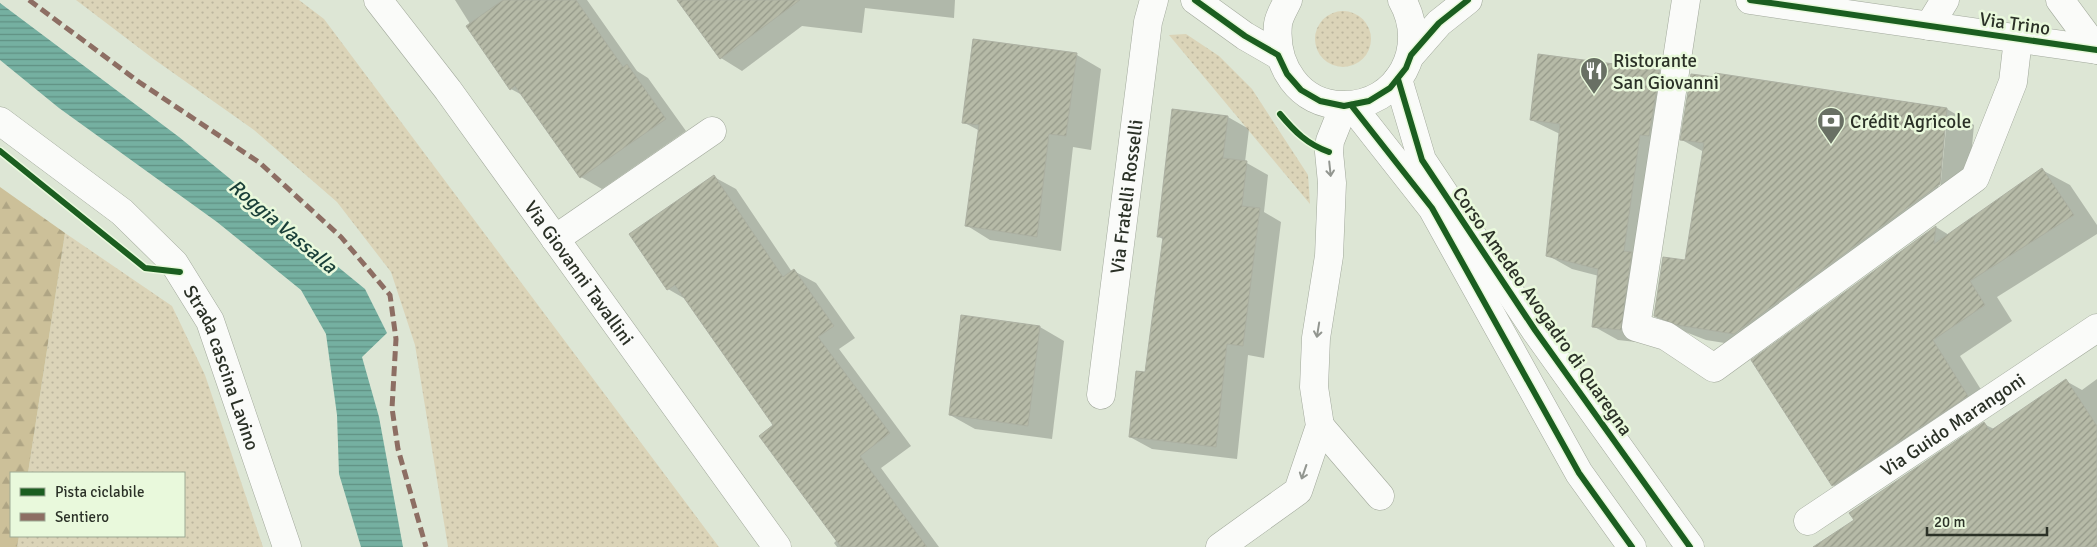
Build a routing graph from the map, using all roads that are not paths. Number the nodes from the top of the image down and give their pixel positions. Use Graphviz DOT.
graph roads {
  1 [pos="378,0"];
  2 [pos="1154,0"];
  3 [pos="1195,0"];
  4 [pos="1288,0"];
  5 [pos="1402,0"];
  6 [pos="1468,0"];
  7 [pos="1686,0"];
  8 [pos="1750,0"];
  9 [pos="1945,0"];
  10 [pos="2060,0"];
  11 [pos="1929,26"];
  12 [pos="2018,39"];
  13 [pos="2097,50"];
  14 [pos="1278,55"];
  15 [pos="1411,55"];
  16 [pos="1398,79"];
  17 [pos="1347,105"];
  18 [pos="0,121"];
  19 [pos="712,131"];
  20 [pos="555,240"];
  21 [pos="2097,328"];
  22 [pos="1101,395"];
  23 [pos="1320,426"];
  24 [pos="1380,496"];
  25 [pos="1808,521"];
  26 [pos="287,547"];
  27 [pos="777,547"];
  28 [pos="1220,547"];
  29 [pos="1632,547"];
  30 [pos="1690,547"];
  1 -- 20 [label="street, Via Giovanni Tavallini"];
  2 -- 22 [label="street, Via Fratelli Rosselli"];
  3 -- 14 [label="street"];
  4 -- 14 [label="street"];
  5 -- 15 [label="street"];
  6 -- 15 [label="street"];
  7 -- 12 [label="street"];
  8 -- 11 [label="street, Via Trino"];
  9 -- 11 [label="street"];
  10 -- 13 [label="street"];
  11 -- 12 [label="street, Via Trino"];
  12 -- 13 [label="street, Via Trino"];
  14 -- 17 [label="street"];
  15 -- 16 [label="street"];
  16 -- 17 [label="street"];
  16 -- 30 [label="street, Corso Amedeo Avogadro di Quaregna"];
  17 -- 23 [label="street, one-way"];
  17 -- 29 [label="street, Corso Amedeo Avogadro di Quaregna"];
  18 -- 26 [label="street, Strada cascina Lavino"];
  19 -- 20 [label="street"];
  20 -- 27 [label="street, Via Giovanni Tavallini"];
  21 -- 25 [label="street, Via Guido Marangoni"];
  23 -- 24 [label="street"];
  23 -- 28 [label="street, one-way"];
}
